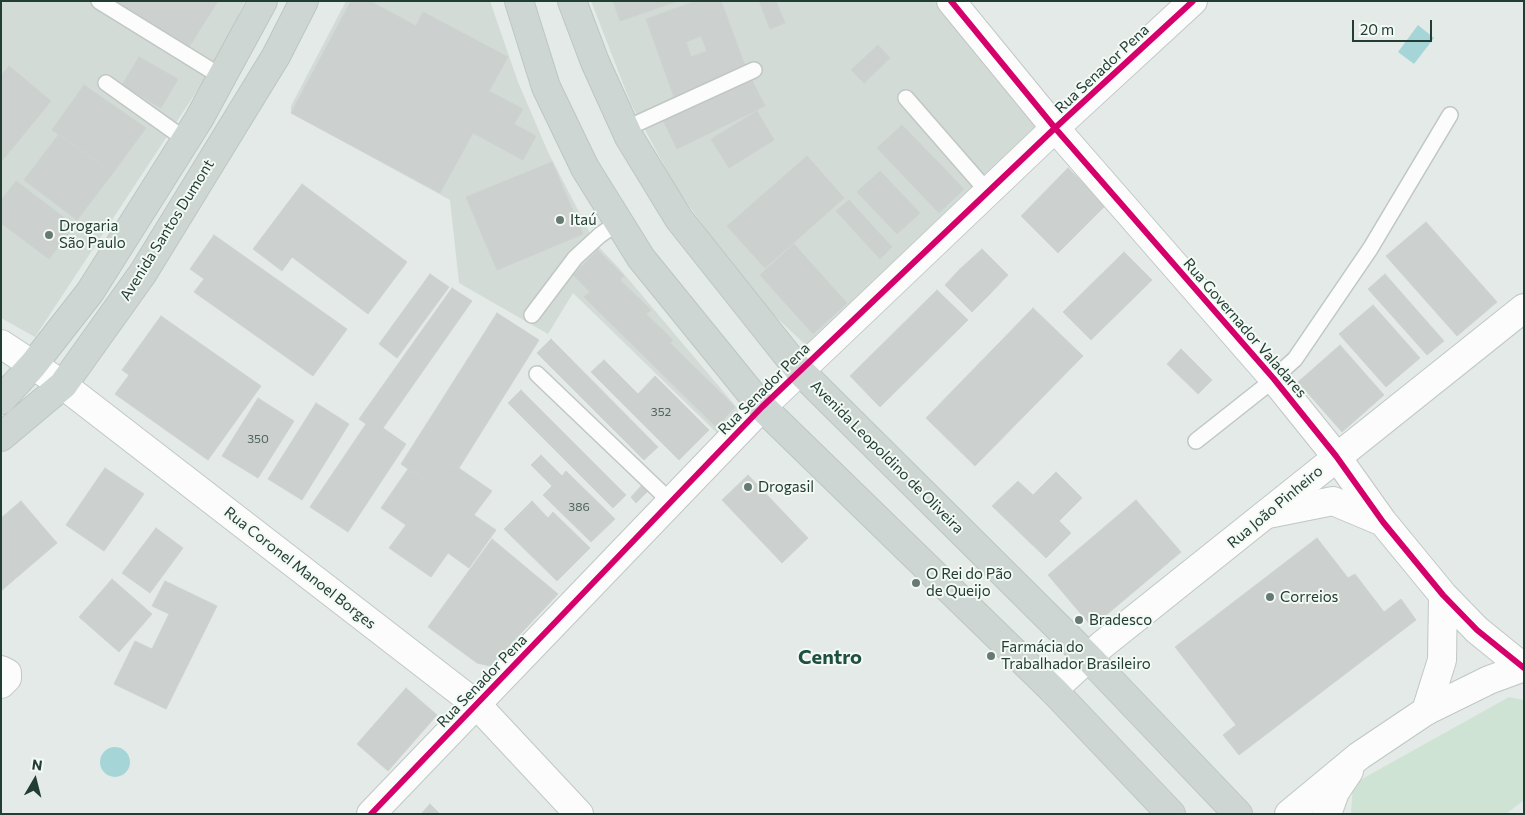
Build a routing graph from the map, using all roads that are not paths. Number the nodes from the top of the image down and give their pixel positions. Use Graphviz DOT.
graph roads {
  1 [pos="98,1"];
  2 [pos="263,1"];
  3 [pos="304,1"];
  4 [pos="519,1"];
  5 [pos="950,1"];
  6 [pos="1194,1"];
  7 [pos="574,2"];
  8 [pos="754,70"];
  9 [pos="222,77"];
  10 [pos="106,83"];
  11 [pos="906,98"];
  12 [pos="1450,115"];
  13 [pos="1055,128"];
  14 [pos="625,129"];
  15 [pos="186,140"];
  16 [pos="988,192"];
  17 [pos="619,222"];
  18 [pos="1524,308"];
  19 [pos="532,315"];
  20 [pos="1,344"];
  21 [pos="33,365"];
  22 [pos="799,370"];
  23 [pos="537,374"];
  24 [pos="1274,380"];
  25 [pos="63,385"];
  26 [pos="1,400"];
  27 [pos="762,406"];
  28 [pos="1,437"];
  29 [pos="1196,441"];
  30 [pos="1336,456"];
  31 [pos="671,502"];
  32 [pos="1268,514"];
  33 [pos="1383,522"];
  34 [pos="1443,595"];
  35 [pos="1088,657"];
  36 [pos="1524,667"];
  37 [pos="1,670"];
  38 [pos="1,684"];
  39 [pos="1054,690"];
  40 [pos="477,705"];
  41 [pos="1426,710"];
  42 [pos="1360,756"];
  43 [pos="371,814"];
  44 [pos="580,814"];
  45 [pos="1171,814"];
  46 [pos="1238,814"];
  47 [pos="1288,814"];
  48 [pos="1327,814"];
  1 -- 9 [label="lane"];
  2 -- 9 [label="main road"];
  3 -- 25 [label="main road, Avenida Santos Dumont"];
  4 -- 17 [label="main road"];
  5 -- 13 [label="street, Rua Governador Valadares"];
  6 -- 13 [label="street, Rua Senador Pena"];
  7 -- 14 [label="main road, Avenida Leopoldino de Oliveira"];
  8 -- 14 [label="lane"];
  9 -- 15 [label="main road"];
  10 -- 15 [label="lane"];
  11 -- 16 [label="lane"];
  12 -- 24 [label="lane"];
  13 -- 16 [label="street, Rua Senador Pena"];
  13 -- 24 [label="street, Rua Governador Valadares"];
  14 -- 22 [label="main road, Avenida Leopoldino de Oliveira"];
  15 -- 21 [label="main road"];
  16 -- 22 [label="street, Rua Senador Pena"];
  17 -- 19 [label="lane"];
  17 -- 27 [label="main road"];
  18 -- 30 [label="street, Rua João Pinheiro"];
  20 -- 21 [label="street, Rua Coronel Manoel Borges"];
  21 -- 25 [label="street, Rua Coronel Manoel Borges"];
  21 -- 26 [label="main road"];
  22 -- 27 [label="street, Rua Senador Pena"];
  22 -- 35 [label="main road, Avenida Leopoldino de Oliveira"];
  23 -- 31 [label="lane"];
  24 -- 29 [label="lane"];
  24 -- 30 [label="street, Rua Governador Valadares"];
  25 -- 28 [label="main road, Avenida Santos Dumont"];
  25 -- 40 [label="street, Rua Coronel Manoel Borges"];
  27 -- 31 [label="street, Rua Senador Pena"];
  27 -- 39 [label="main road"];
  30 -- 32 [label="street, Rua João Pinheiro"];
  30 -- 33 [label="street, Rua Governador Valadares"];
  31 -- 40 [label="street, Rua Senador Pena"];
  32 -- 33 [label="street, Rua Governador Valadares"];
  32 -- 35 [label="street, Rua João Pinheiro"];
  33 -- 34 [label="street, Rua Governador Valadares"];
  34 -- 36 [label="street, Rua Governador Valadares"];
  34 -- 41 [label="street"];
  35 -- 39 [label="street, Rua João Pinheiro"];
  35 -- 46 [label="main road, Avenida Leopoldino de Oliveira"];
  36 -- 41 [label="street"];
  37 -- 38 [label="street"];
  39 -- 45 [label="main road"];
  40 -- 43 [label="street, Rua Senador Pena"];
  40 -- 44 [label="street, Rua Coronel Manoel Borges"];
  41 -- 42 [label="street"];
  42 -- 47 [label="street"];
  42 -- 48 [label="street"];
}
